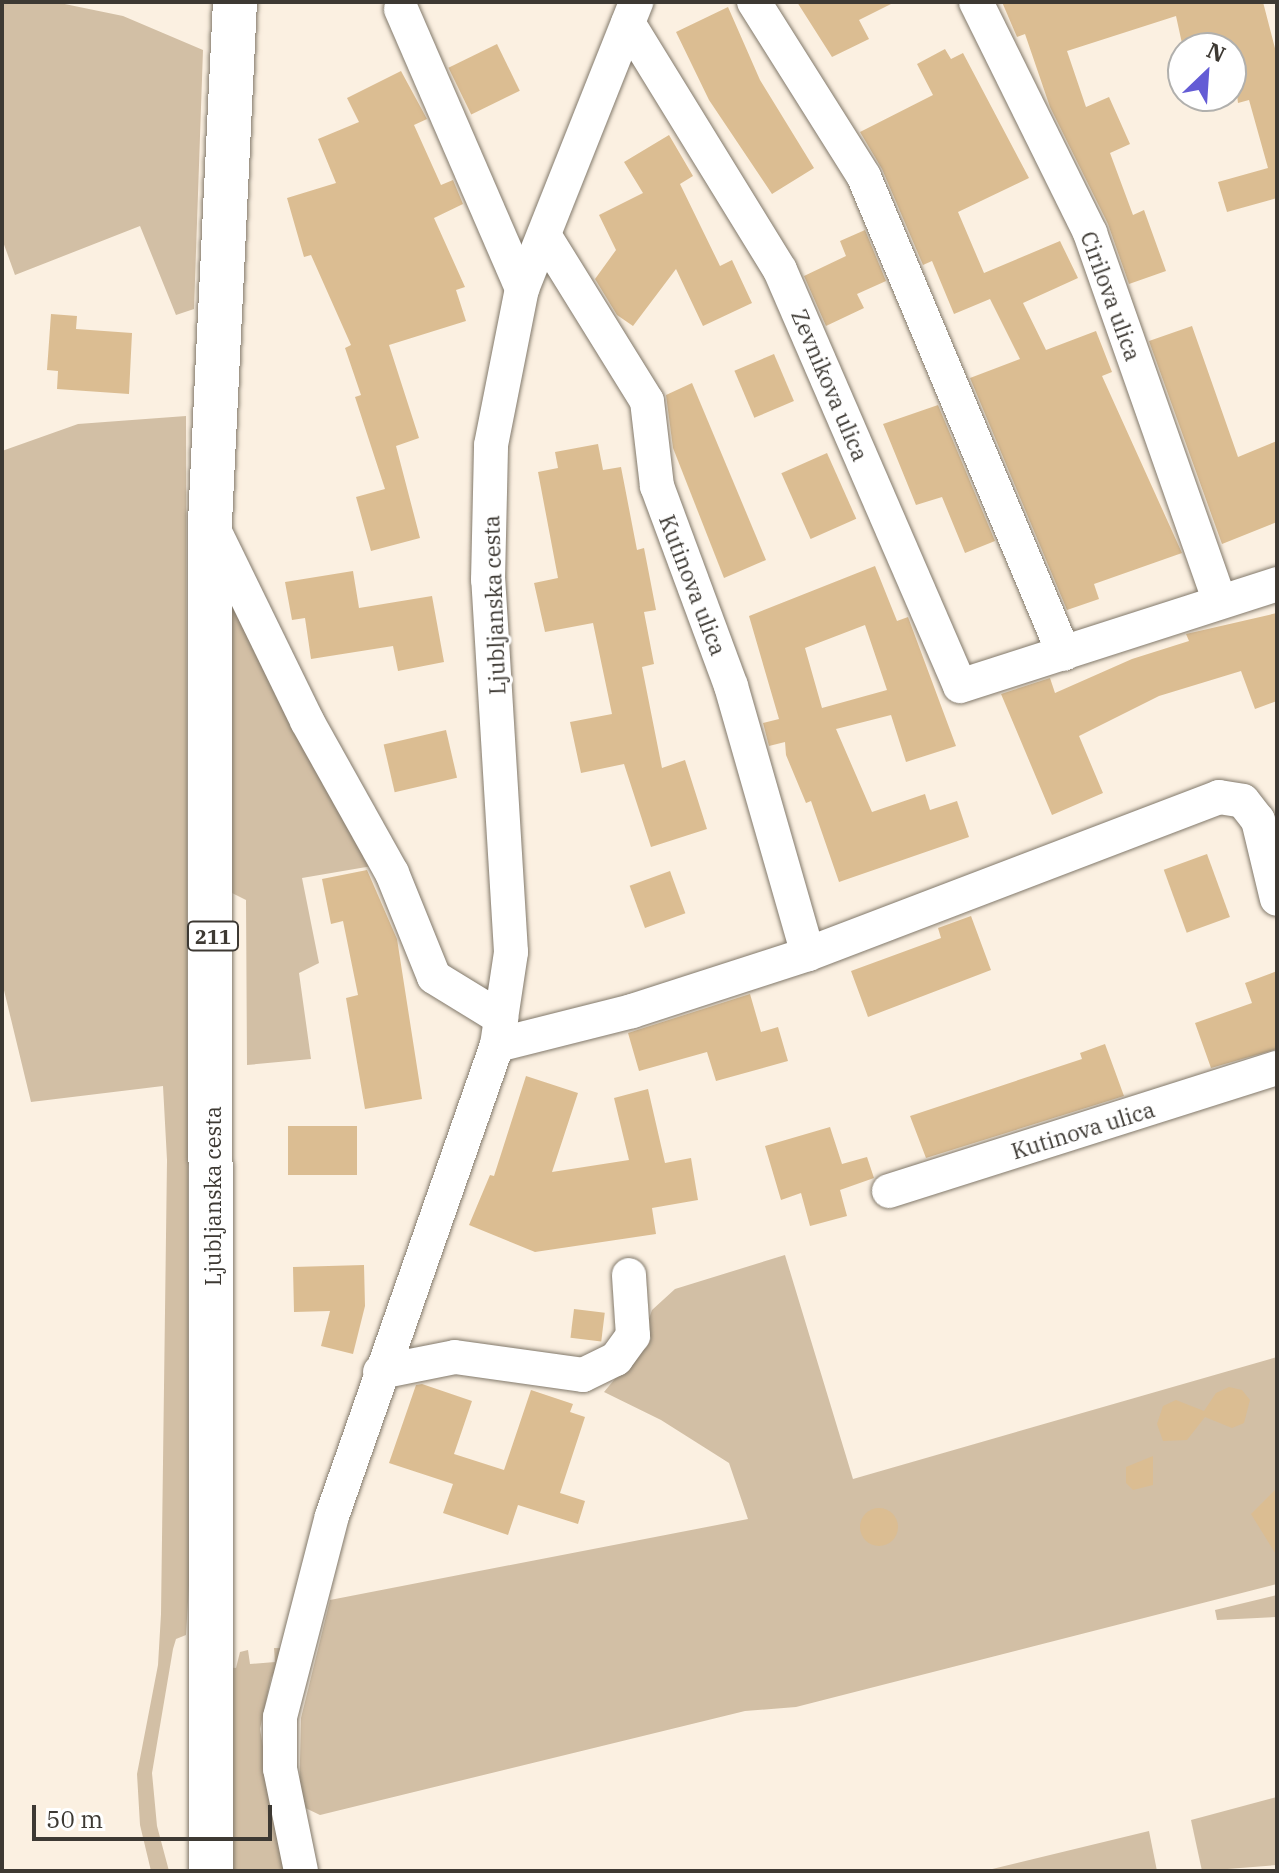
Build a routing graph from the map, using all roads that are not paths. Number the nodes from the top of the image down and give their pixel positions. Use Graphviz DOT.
graph roads {
  1 [pos="235,2"];
  2 [pos="754,2"];
  3 [pos="976,2"];
  4 [pos="401,9"];
  5 [pos="632,13"];
  6 [pos="544,235"];
  7 [pos="522,289"];
  8 [pos="210,522"];
  9 [pos="1277,584"];
  10 [pos="1220,602"];
  11 [pos="1064,654"];
  12 [pos="1277,899"];
  13 [pos="808,954"];
  14 [pos="499,1032"];
  15 [pos="1277,1068"];
  16 [pos="889,1191"];
  17 [pos="629,1275"];
  18 [pos="380,1372"];
  19 [pos="211,1871"];
  20 [pos="301,1871"];
  1 -- 8 [label="main road, Ljubljanska cesta / 211"];
  2 -- 11 [label="street"];
  3 -- 10 [label="street, Cirilova ulica"];
  4 -- 7 [label="street"];
  5 -- 6 [label="street"];
  5 -- 11 [label="street, Zevnikova ulica"];
  6 -- 7 [label="street"];
  6 -- 13 [label="street, Kutinova ulica"];
  7 -- 14 [label="street, Ljubljanska cesta"];
  8 -- 14 [label="street, Ljubljanska cesta"];
  8 -- 19 [label="main road, Ljubljanska cesta / 211"];
  9 -- 10 [label="street, Zevnikova ulica"];
  10 -- 11 [label="street, Zevnikova ulica"];
  12 -- 13 [label="street"];
  13 -- 14 [label="street"];
  14 -- 18 [label="street, Ljubljanska cesta"];
  15 -- 16 [label="street, Kutinova ulica"];
  17 -- 18 [label="street"];
  18 -- 20 [label="street, Ljubljanska cesta"];
}
